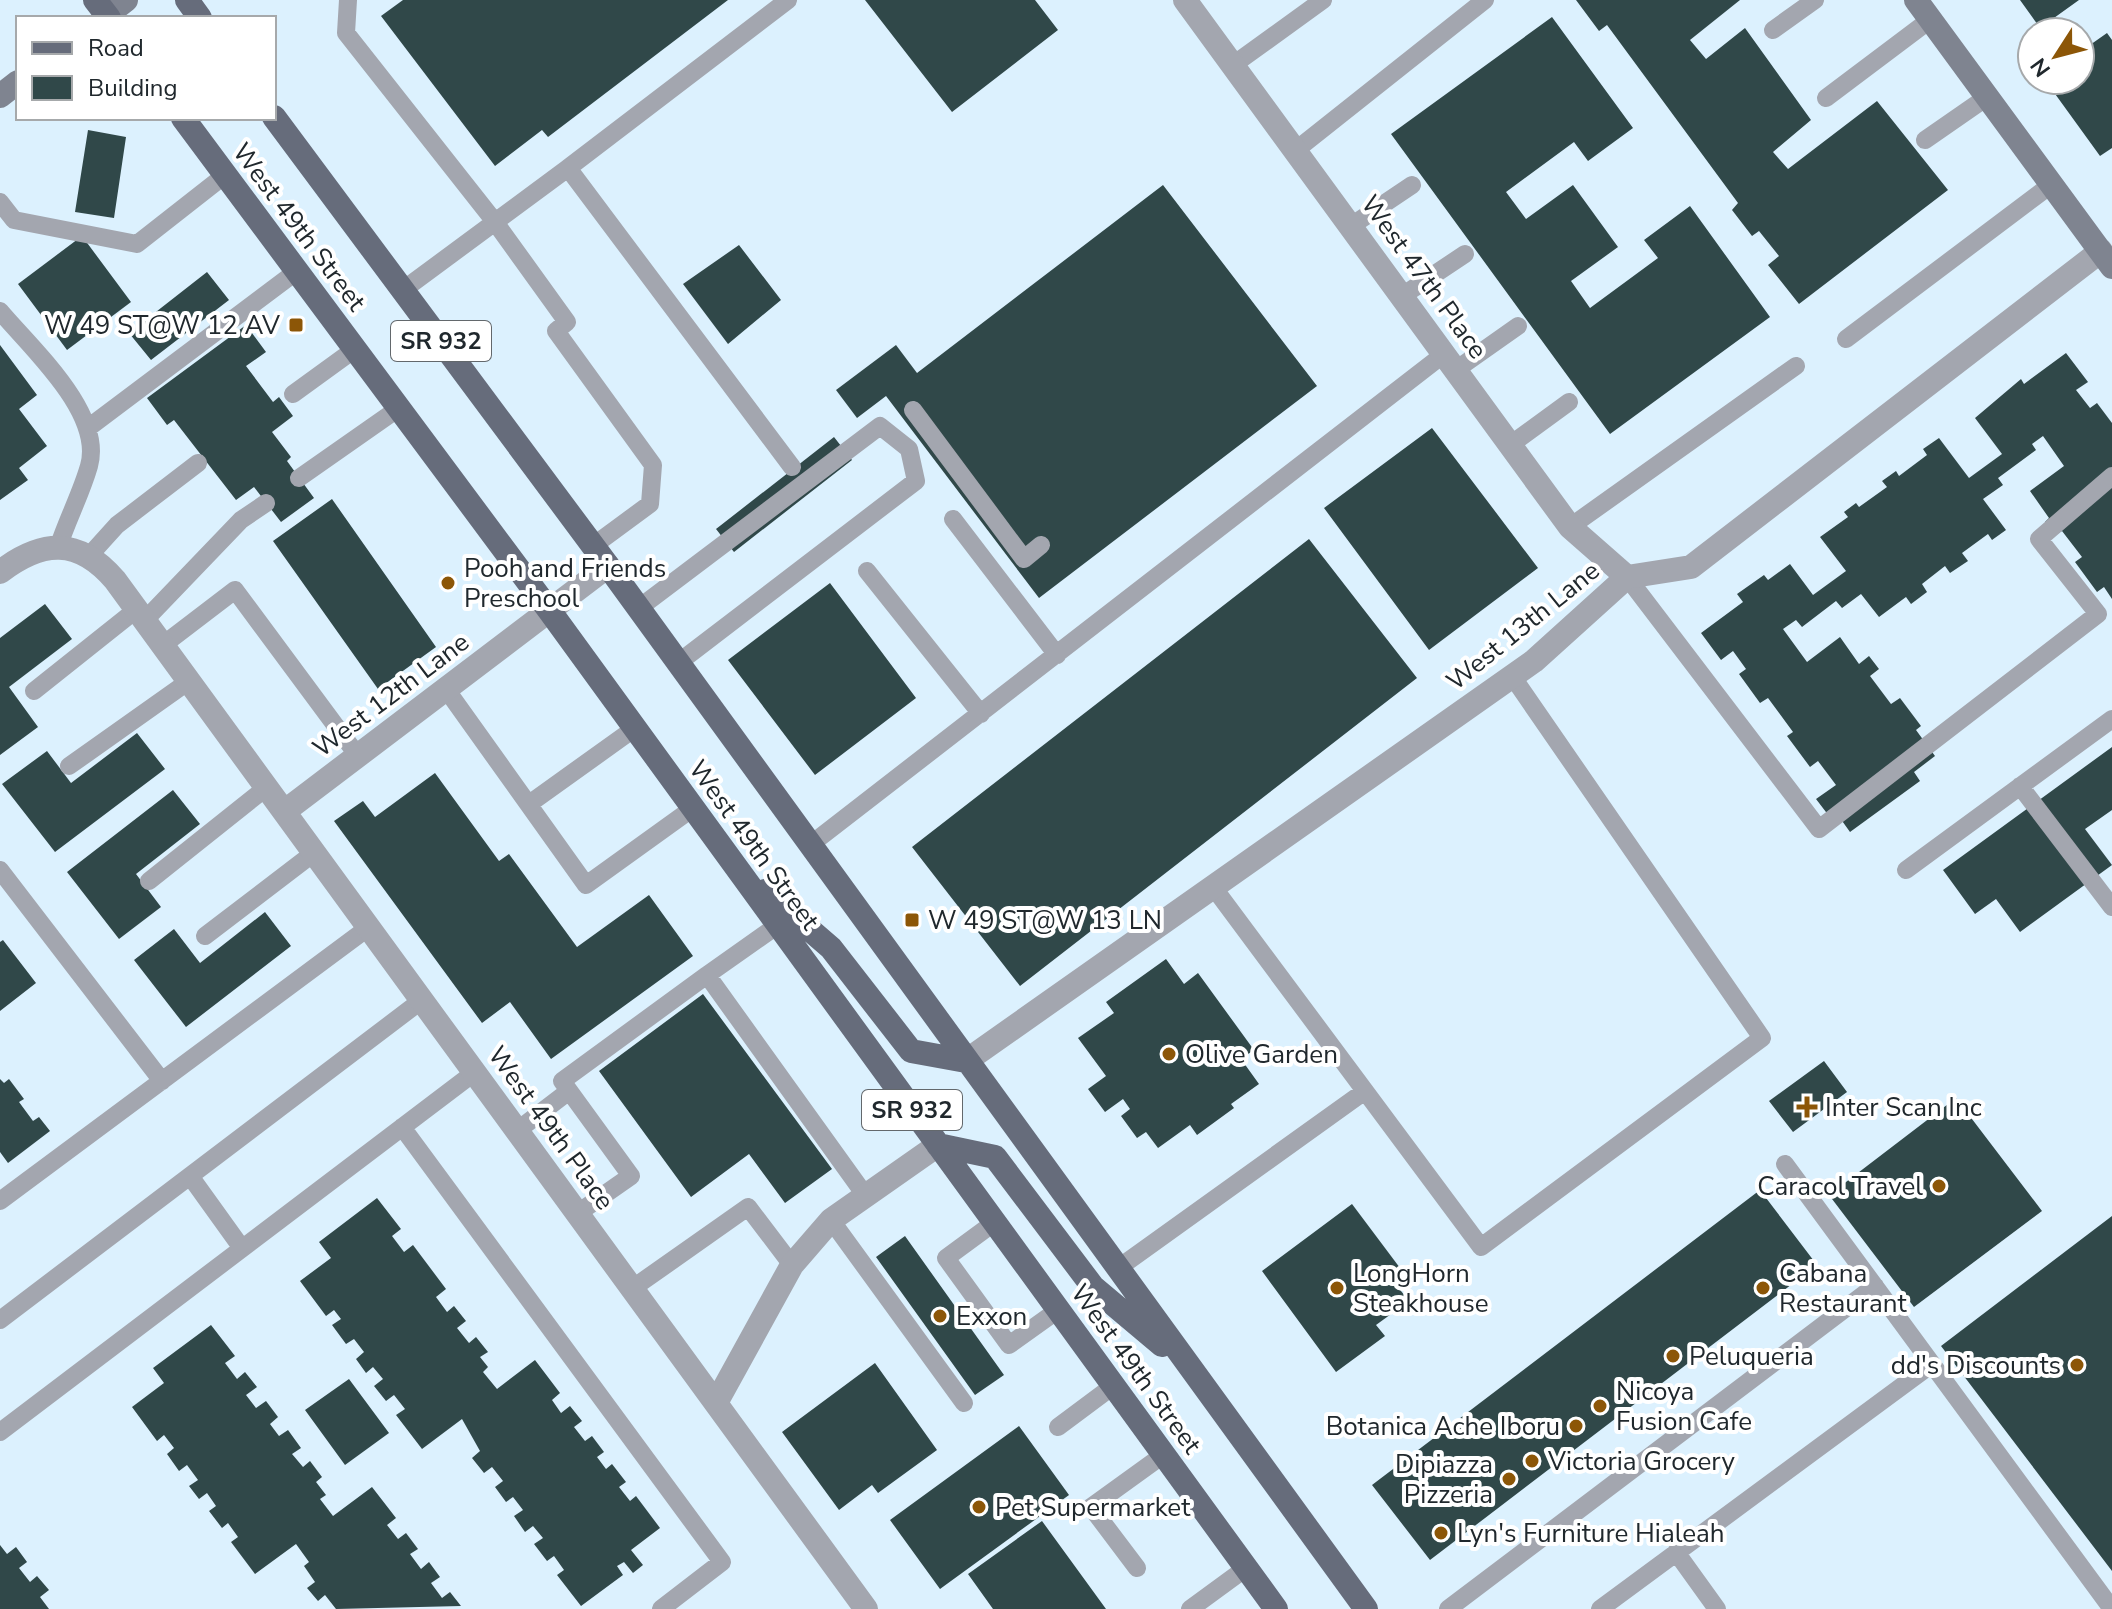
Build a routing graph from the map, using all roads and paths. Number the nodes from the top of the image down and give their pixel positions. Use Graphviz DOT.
graph roads {
  1 [pos="348,0"];
  2 [pos="788,0"];
  3 [pos="1185,0"];
  4 [pos="1323,0"];
  5 [pos="1485,0"];
  6 [pos="1815,0"];
  7 [pos="1924,6"];
  8 [pos="1773,30"];
  9 [pos="1233,65"];
  10 [pos="16,84"];
  11 [pos="0,96"];
  12 [pos="1987,97"];
  13 [pos="1826,98"];
  14 [pos="184,120"];
  15 [pos="276,120"];
  16 [pos="1925,140"];
  17 [pos="1296,150"];
  18 [pos="568,168"];
  19 [pos="225,175"];
  20 [pos="2052,184"];
  21 [pos="1412,185"];
  22 [pos="0,202"];
  23 [pos="495,222"];
  24 [pos="1351,226"];
  25 [pos="2108,253"];
  26 [pos="1465,254"];
  27 [pos="297,271"];
  28 [pos="403,290"];
  29 [pos="1402,296"];
  30 [pos="0,311"];
  31 [pos="1518,326"];
  32 [pos="1846,339"];
  33 [pos="355,349"];
  34 [pos="1451,362"];
  35 [pos="1796,366"];
  36 [pos="293,394"];
  37 [pos="1569,402"];
  38 [pos="399,408"];
  39 [pos="913,410"];
  40 [pos="88,428"];
  41 [pos="1510,445"];
  42 [pos="198,463"];
  43 [pos="792,467"];
  44 [pos="2112,476"];
  45 [pos="299,478"];
  46 [pos="266,503"];
  47 [pos="953,519"];
  48 [pos="1570,527"];
  49 [pos="1041,545"];
  50 [pos="593,546"];
  51 [pos="58,548"];
  52 [pos="89,556"];
  53 [pos="608,566"];
  54 [pos="867,571"];
  55 [pos="0,572"];
  56 [pos="1627,577"];
  57 [pos="639,608"];
  58 [pos="549,610"];
  59 [pos="141,614"];
  60 [pos="163,645"];
  61 [pos="1057,655"];
  62 [pos="678,663"];
  63 [pos="1512,676"];
  64 [pos="189,681"];
  65 [pos="446,689"];
  66 [pos="34,691"];
  67 [pos="981,714"];
  68 [pos="2112,719"];
  69 [pos="635,728"];
  70 [pos="358,756"];
  71 [pos="69,766"];
  72 [pos="2020,786"];
  73 [pos="267,787"];
  74 [pos="529,804"];
  75 [pos="693,808"];
  76 [pos="285,811"];
  77 [pos="810,845"];
  78 [pos="315,852"];
  79 [pos="733,864"];
  80 [pos="0,870"];
  81 [pos="1906,870"];
  82 [pos="149,881"];
  83 [pos="1214,888"];
  84 [pos="2112,907"];
  85 [pos="778,925"];
  86 [pos="369,927"];
  87 [pos="205,936"];
  88 [pos="707,975"];
  89 [pos="422,1000"];
  90 [pos="966,1061"];
  91 [pos="475,1072"];
  92 [pos="162,1081"];
  93 [pos="569,1091"];
  94 [pos="1365,1091"];
  95 [pos="402,1127"];
  96 [pos="518,1130"];
  97 [pos="938,1145"];
  98 [pos="1785,1164"];
  99 [pos="190,1176"];
  100 [pos="865,1195"];
  101 [pos="0,1201"];
  102 [pos="578,1213"];
  103 [pos="831,1220"];
  104 [pos="995,1222"];
  105 [pos="241,1247"];
  106 [pos="792,1265"];
  107 [pos="1117,1269"];
  108 [pos="1875,1286"];
  109 [pos="633,1288"];
  110 [pos="1058,1310"];
  111 [pos="0,1320"];
  112 [pos="1932,1364"];
  113 [pos="1192,1370"];
  114 [pos="1113,1386"];
  115 [pos="716,1403"];
  116 [pos="964,1403"];
  117 [pos="1058,1427"];
  118 [pos="0,1432"];
  119 [pos="1163,1455"];
  120 [pos="1676,1552"];
  121 [pos="1137,1568"];
  122 [pos="1246,1568"];
  123 [pos="661,1609"];
  124 [pos="866,1609"];
  125 [pos="1190,1609"];
  126 [pos="1276,1609"];
  127 [pos="1366,1609"];
  128 [pos="1448,1609"];
  129 [pos="1600,1609"];
  130 [pos="1717,1609"];
  131 [pos="2112,1609"];
  1 -- 23 [label="lane"];
  2 -- 18 [label="lane"];
  3 -- 9 [label="street, West 47th Place"];
  4 -- 9 [label="lane"];
  5 -- 17 [label="lane"];
  6 -- 8 [label="lane"];
  7 -- 12 [label="street"];
  7 -- 13 [label="lane"];
  9 -- 17 [label="street, West 47th Place"];
  10 -- 11 [label="street"];
  12 -- 16 [label="lane"];
  12 -- 20 [label="street"];
  14 -- 19 [label="main road, West 49th Street / SR 932"];
  15 -- 28 [label="main road, West 49th Street / SR 932"];
  17 -- 24 [label="street, West 47th Place"];
  18 -- 23 [label="lane"];
  18 -- 43 [label="lane"];
  19 -- 22 [label="lane"];
  19 -- 27 [label="main road, West 49th Street / SR 932"];
  20 -- 25 [label="street"];
  20 -- 32 [label="lane"];
  21 -- 24 [label="lane"];
  23 -- 28 [label="lane"];
  23 -- 50 [label="lane"];
  24 -- 29 [label="street, West 47th Place"];
  25 -- 56 [label="street, West 13th Lane"];
  26 -- 29 [label="lane"];
  27 -- 33 [label="main road, West 49th Street / SR 932"];
  27 -- 40 [label="lane"];
  28 -- 50 [label="main road, West 49th Street / SR 932"];
  29 -- 34 [label="street, West 47th Place"];
  30 -- 40 [label="lane"];
  31 -- 34 [label="lane"];
  33 -- 36 [label="lane"];
  33 -- 38 [label="main road, West 49th Street / SR 932"];
  34 -- 41 [label="street, West 47th Place"];
  34 -- 61 [label="lane"];
  35 -- 48 [label="lane"];
  37 -- 41 [label="lane"];
  38 -- 45 [label="lane"];
  38 -- 58 [label="main road, West 49th Street / SR 932"];
  39 -- 49 [label="lane"];
  40 -- 51 [label="lane"];
  41 -- 48 [label="street, West 47th Place"];
  42 -- 52 [label="lane"];
  44 -- 56 [label="lane"];
  46 -- 59 [label="lane"];
  47 -- 61 [label="lane"];
  48 -- 56 [label="street, West 47th Place"];
  50 -- 53 [label="main road, West 49th Street / SR 932"];
  51 -- 52 [label="street"];
  51 -- 55 [label="street"];
  52 -- 59 [label="street, West 49th Place"];
  53 -- 57 [label="main road, West 49th Street / SR 932"];
  53 -- 58 [label="street, West 12th Lane"];
  54 -- 67 [label="lane"];
  56 -- 63 [label="street, West 13th Lane"];
  57 -- 62 [label="main road, West 49th Street / SR 932"];
  57 -- 62 [label="lane"];
  58 -- 65 [label="street, West 12th Lane"];
  58 -- 69 [label="main road, West 49th Street / SR 932"];
  59 -- 60 [label="street, West 49th Place"];
  59 -- 66 [label="lane"];
  60 -- 64 [label="street, West 49th Place"];
  60 -- 70 [label="lane"];
  61 -- 67 [label="lane"];
  62 -- 77 [label="main road, West 49th Street / SR 932"];
  63 -- 83 [label="street, West 13th Lane"];
  63 -- 94 [label="lane"];
  64 -- 71 [label="lane"];
  64 -- 73 [label="street, West 49th Place"];
  65 -- 70 [label="street, West 12th Lane"];
  65 -- 74 [label="lane"];
  67 -- 77 [label="lane"];
  68 -- 72 [label="lane"];
  69 -- 74 [label="lane"];
  69 -- 75 [label="main road, West 49th Street / SR 932"];
  70 -- 76 [label="street, West 12th Lane"];
  72 -- 81 [label="lane"];
  72 -- 84 [label="lane"];
  73 -- 76 [label="street, West 49th Place"];
  73 -- 82 [label="lane"];
  74 -- 75 [label="lane"];
  75 -- 79 [label="main road, West 49th Street / SR 932"];
  76 -- 78 [label="street, West 49th Place"];
  77 -- 90 [label="main road, West 49th Street / SR 932"];
  78 -- 86 [label="street, West 49th Place"];
  78 -- 87 [label="lane"];
  79 -- 85 [label="main road, West 49th Street / SR 932"];
  79 -- 90 [label="main road"];
  80 -- 92 [label="lane"];
  83 -- 90 [label="street, West 13th Lane"];
  83 -- 94 [label="lane"];
  85 -- 88 [label="lane"];
  85 -- 97 [label="main road, West 49th Street / SR 932"];
  86 -- 89 [label="street, West 49th Place"];
  86 -- 92 [label="lane"];
  88 -- 93 [label="lane"];
  88 -- 100 [label="lane"];
  89 -- 91 [label="street, West 49th Place"];
  89 -- 99 [label="lane"];
  90 -- 107 [label="main road, West 49th Street / SR 932"];
  91 -- 95 [label="lane"];
  91 -- 96 [label="street, West 49th Place"];
  92 -- 101 [label="lane"];
  93 -- 96 [label="lane"];
  93 -- 102 [label="lane"];
  94 -- 107 [label="lane"];
  95 -- 105 [label="lane"];
  95 -- 123 [label="lane"];
  96 -- 102 [label="street, West 49th Place"];
  97 -- 100 [label="street"];
  97 -- 104 [label="main road, West 49th Street / SR 932"];
  97 -- 113 [label="main road"];
  98 -- 108 [label="lane"];
  99 -- 105 [label="lane"];
  99 -- 111 [label="lane"];
  100 -- 103 [label="street"];
  102 -- 109 [label="street, West 49th Place"];
  103 -- 106 [label="street"];
  103 -- 116 [label="lane"];
  104 -- 110 [label="main road, West 49th Street / SR 932"];
  104 -- 110 [label="lane"];
  105 -- 118 [label="lane"];
  106 -- 109 [label="lane"];
  106 -- 115 [label="street"];
  107 -- 113 [label="main road, West 49th Street / SR 932"];
  108 -- 112 [label="lane"];
  108 -- 128 [label="lane"];
  109 -- 115 [label="street, West 49th Place"];
  110 -- 114 [label="main road, West 49th Street / SR 932"];
  112 -- 120 [label="lane"];
  112 -- 131 [label="lane"];
  113 -- 127 [label="main road, West 49th Street / SR 932"];
  114 -- 117 [label="lane"];
  114 -- 119 [label="main road, West 49th Street / SR 932"];
  115 -- 124 [label="street, West 49th Place"];
  119 -- 121 [label="lane"];
  119 -- 122 [label="main road, West 49th Street / SR 932"];
  120 -- 129 [label="lane"];
  120 -- 130 [label="lane"];
  122 -- 125 [label="lane"];
  122 -- 126 [label="main road, West 49th Street / SR 932"];
}
